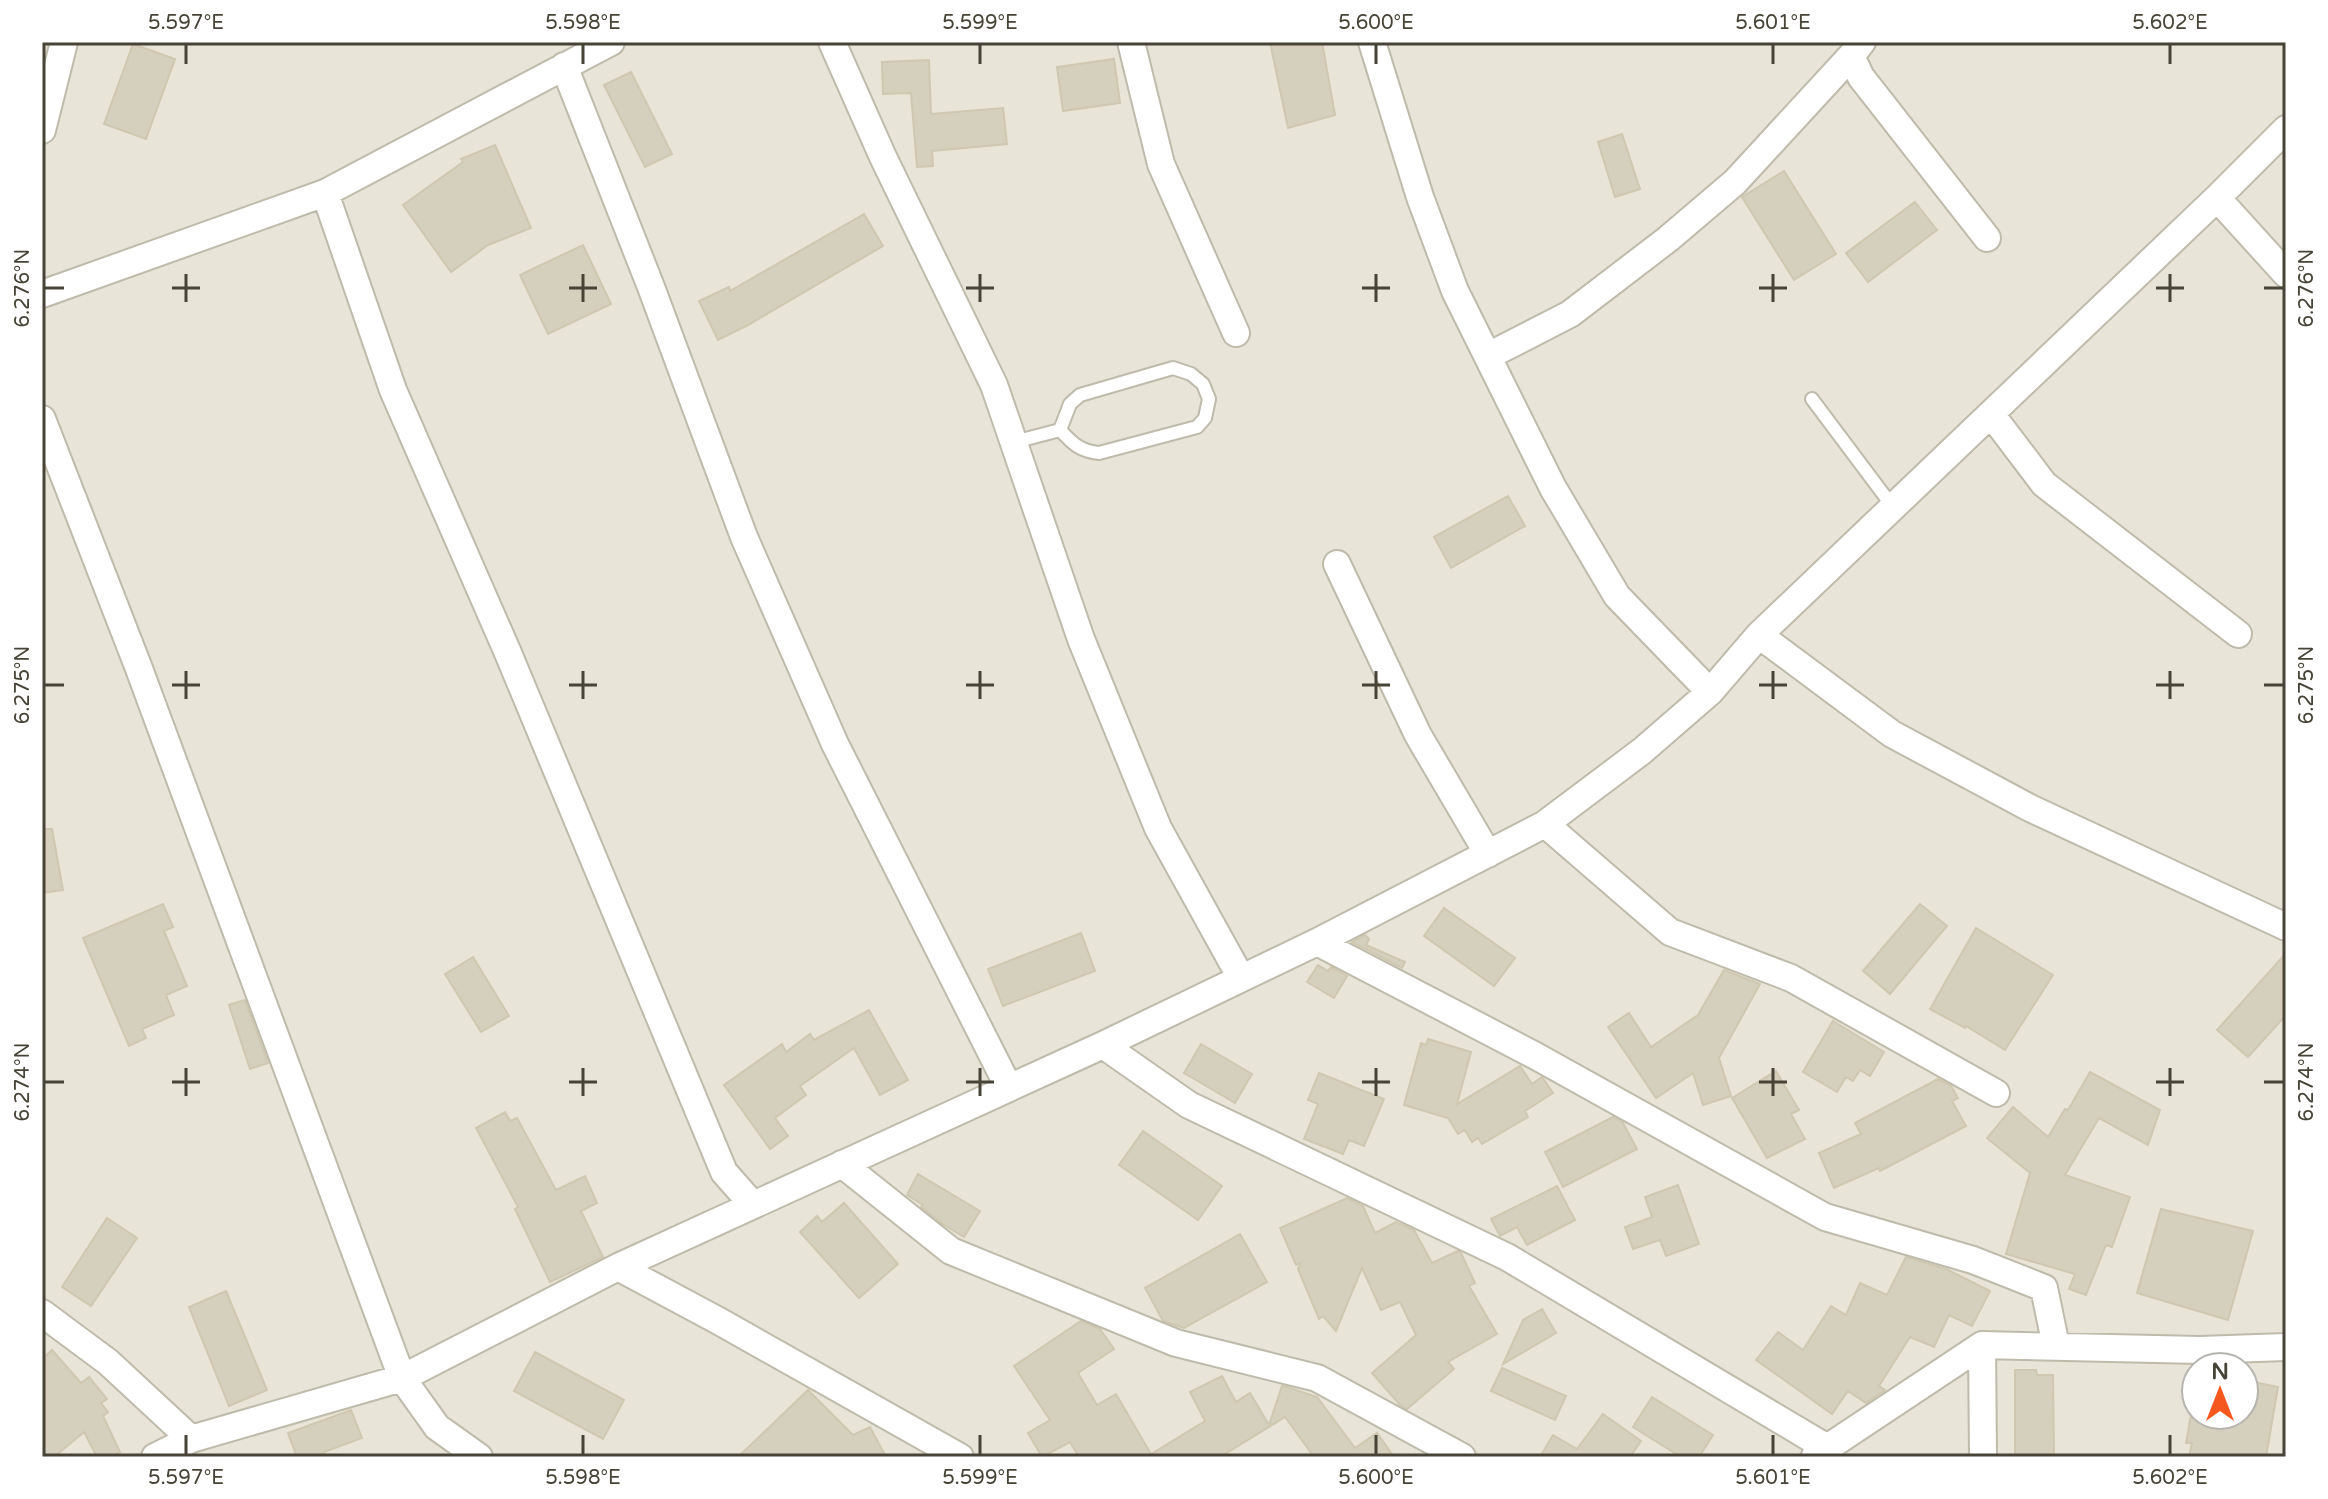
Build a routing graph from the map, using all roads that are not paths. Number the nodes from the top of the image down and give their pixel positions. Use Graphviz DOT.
graph roads {
  1 [pos="64,42"];
  2 [pos="611,42"];
  3 [pos="832,42"];
  4 [pos="1131,42"];
  5 [pos="1372,42"];
  6 [pos="1856,49"];
  7 [pos="564,66"];
  8 [pos="2286,129"];
  9 [pos="42,130"];
  10 [pos="325,193"];
  11 [pos="2217,198"];
  12 [pos="1987,238"];
  13 [pos="2286,274"];
  14 [pos="42,294"];
  15 [pos="1236,333"];
  16 [pos="1488,356"];
  17 [pos="1812,399"];
  18 [pos="1991,414"];
  19 [pos="42,419"];
  20 [pos="1060,430"];
  21 [pos="1014,442"];
  22 [pos="1893,507"];
  23 [pos="1337,564"];
  24 [pos="2238,634"];
  25 [pos="1759,635"];
  26 [pos="1710,692"];
  27 [pos="1545,824"];
  28 [pos="1488,854"];
  29 [pos="2286,927"];
  30 [pos="1317,942"];
  31 [pos="1241,978"];
  32 [pos="1103,1045"];
  33 [pos="1009,1088"];
  34 [pos="1996,1093"];
  35 [pos="842,1164"];
  36 [pos="753,1205"];
  37 [pos="618,1267"];
  38 [pos="42,1313"];
  39 [pos="1982,1345"];
  40 [pos="2056,1346"];
  41 [pos="2286,1347"];
  42 [pos="402,1378"];
  43 [pos="191,1439"];
  44 [pos="1821,1453"];
  45 [pos="155,1457"];
  46 [pos="479,1457"];
  47 [pos="960,1457"];
  48 [pos="1462,1457"];
  49 [pos="1983,1457"];
  1 -- 9 [label="street"];
  2 -- 7 [label="street"];
  3 -- 21 [label="street"];
  4 -- 15 [label="street"];
  5 -- 16 [label="street"];
  6 -- 12 [label="street"];
  6 -- 16 [label="street"];
  7 -- 10 [label="street"];
  7 -- 33 [label="street"];
  8 -- 11 [label="street"];
  10 -- 14 [label="street"];
  10 -- 36 [label="street"];
  11 -- 13 [label="street"];
  11 -- 18 [label="street"];
  16 -- 26 [label="street"];
  17 -- 22 [label="lane"];
  18 -- 22 [label="street"];
  18 -- 24 [label="street"];
  19 -- 42 [label="street"];
  20 -- 20 [label="lane"];
  20 -- 21 [label="lane"];
  21 -- 31 [label="street"];
  22 -- 25 [label="street"];
  23 -- 28 [label="street"];
  25 -- 26 [label="street"];
  25 -- 29 [label="street"];
  26 -- 27 [label="street"];
  27 -- 28 [label="street"];
  27 -- 34 [label="street"];
  28 -- 30 [label="street"];
  30 -- 31 [label="street"];
  30 -- 40 [label="street"];
  31 -- 32 [label="street"];
  32 -- 33 [label="street"];
  32 -- 44 [label="street"];
  33 -- 35 [label="street"];
  35 -- 36 [label="street"];
  35 -- 48 [label="street"];
  36 -- 37 [label="street"];
  37 -- 42 [label="street"];
  37 -- 47 [label="street"];
  38 -- 43 [label="street"];
  39 -- 40 [label="street"];
  39 -- 44 [label="street"];
  39 -- 49 [label="street"];
  40 -- 41 [label="street"];
  42 -- 43 [label="street"];
  42 -- 46 [label="street"];
  43 -- 45 [label="street"];
}
